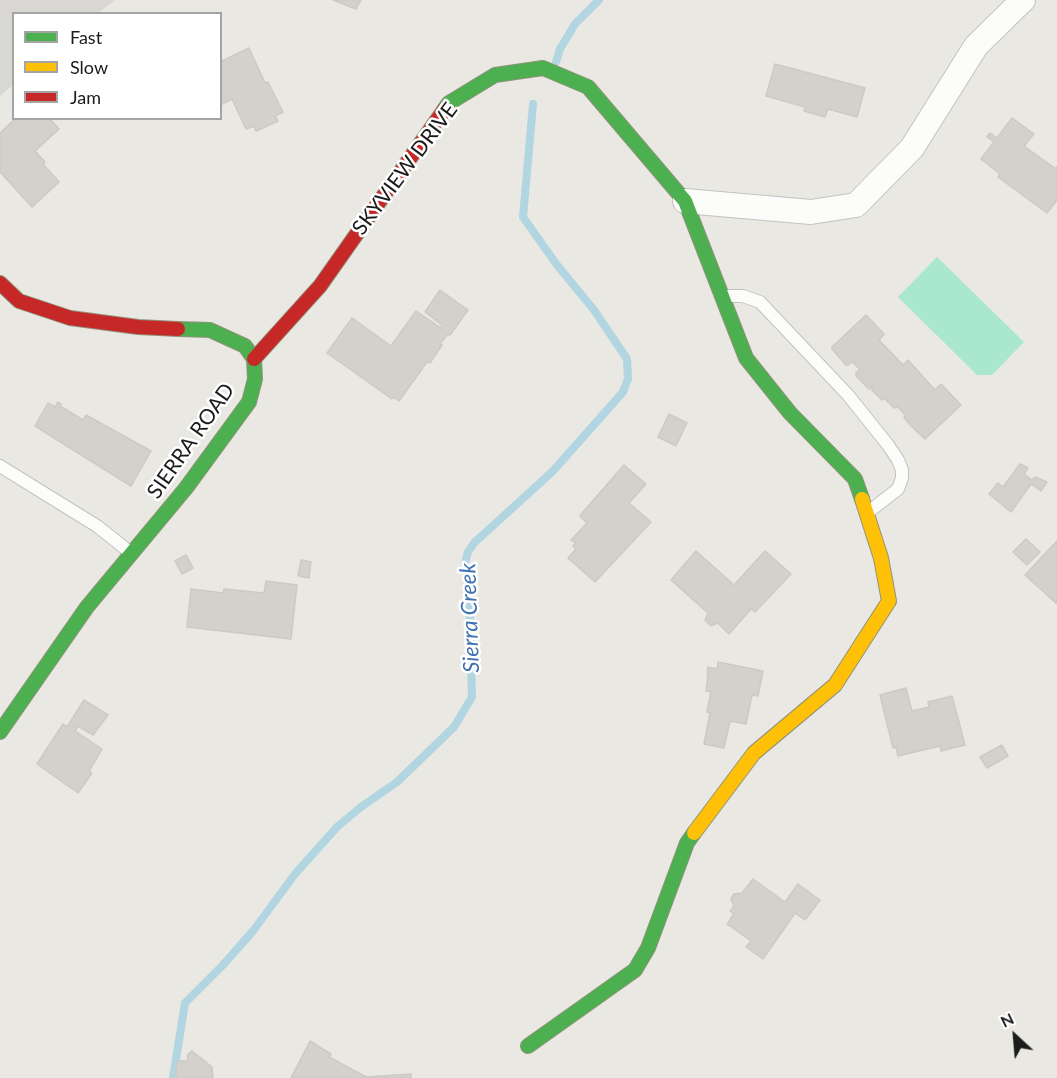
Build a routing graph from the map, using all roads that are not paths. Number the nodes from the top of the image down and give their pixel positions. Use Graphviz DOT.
graph roads {
  1 [pos="1023,0"];
  2 [pos="685,201"];
  3 [pos="0,283"];
  4 [pos="722,296"];
  5 [pos="254,359"];
  6 [pos="0,465"];
  7 [pos="866,513"];
  8 [pos="132,554"];
  9 [pos="0,732"];
  10 [pos="528,1046"];
  1 -- 2 [label="street"];
  2 -- 4 [label="street, SKYVIEW DRIVE"];
  2 -- 5 [label="street, SKYVIEW DRIVE"];
  3 -- 5 [label="street"];
  4 -- 7 [label="street, SKYVIEW DRIVE"];
  4 -- 7 [label="lane"];
  5 -- 8 [label="street, SIERRA ROAD"];
  6 -- 8 [label="lane"];
  7 -- 10 [label="street, SKYVIEW DRIVE"];
  8 -- 9 [label="street, SIERRA ROAD"];
}
